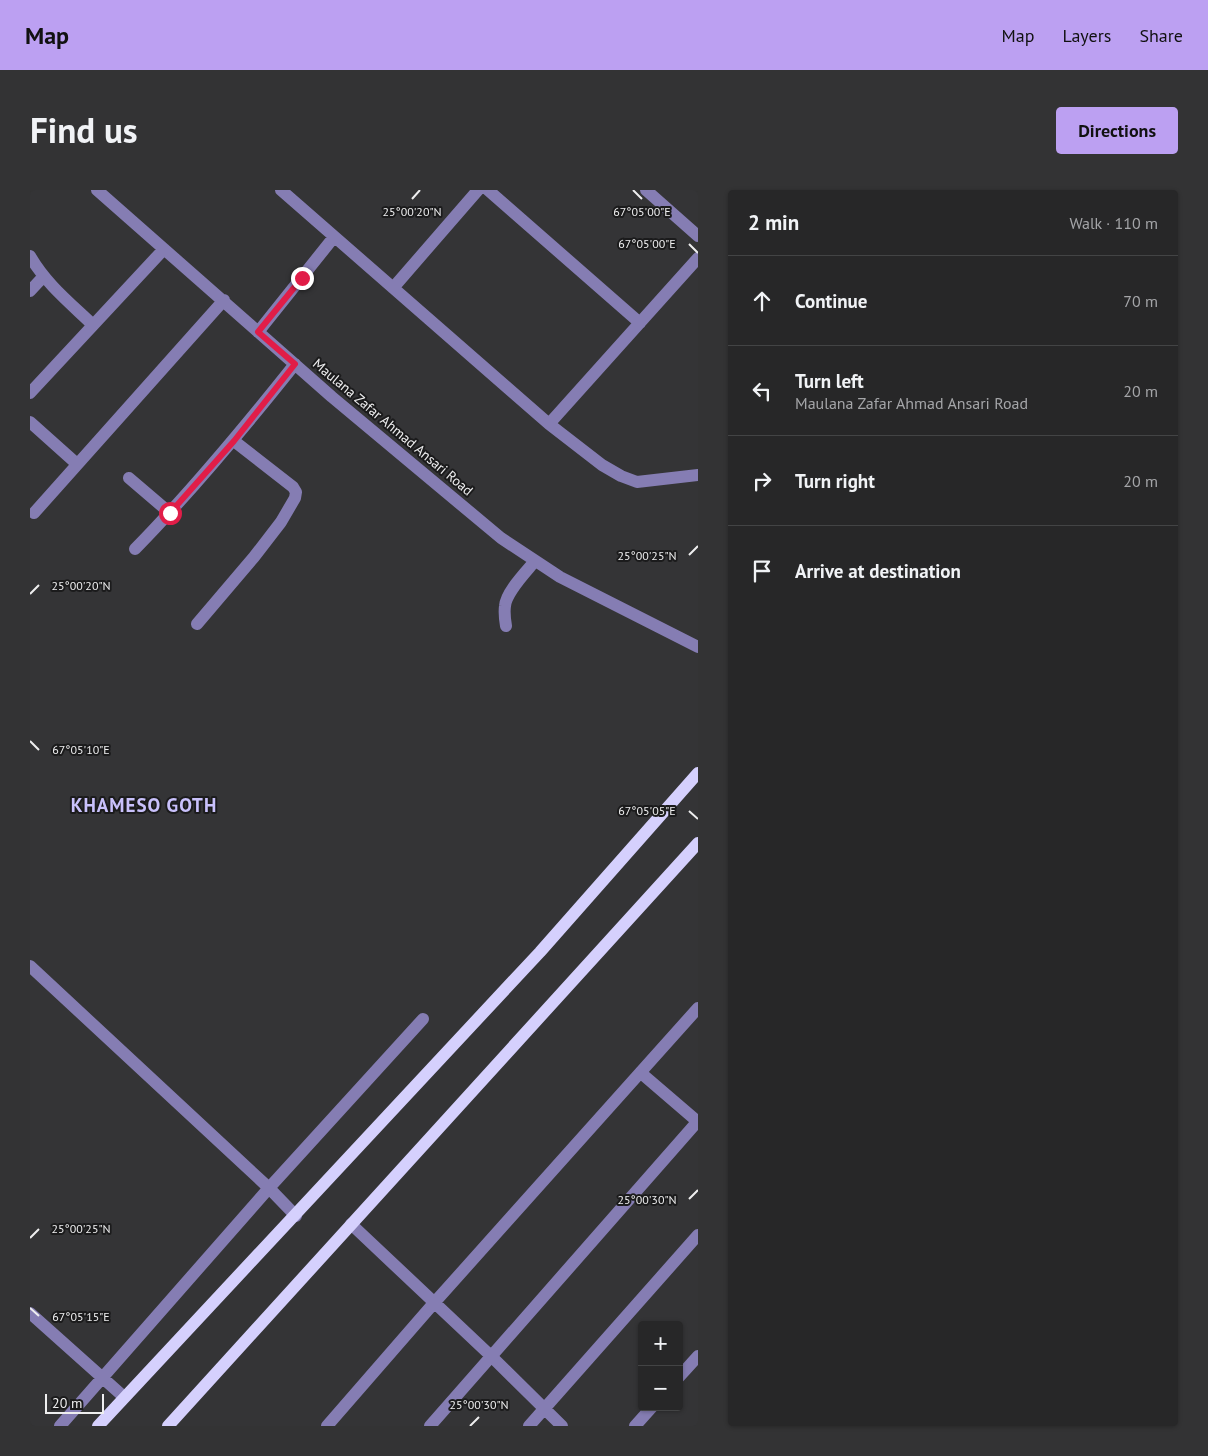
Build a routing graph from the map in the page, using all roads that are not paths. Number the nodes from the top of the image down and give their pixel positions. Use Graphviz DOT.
graph roads {
  1 [pos="97,190"];
  2 [pos="280,190"];
  3 [pos="478,190"];
  4 [pos="488,190"];
  5 [pos="646,190"];
  6 [pos="698,236"];
  7 [pos="334,237"];
  8 [pos="164,248"];
  9 [pos="30,256"];
  10 [pos="698,258"];
  11 [pos="43,277"];
  12 [pos="393,288"];
  13 [pos="30,291"];
  14 [pos="224,300"];
  15 [pos="640,323"];
  16 [pos="92,325"];
  17 [pos="258,332"];
  18 [pos="295,364"];
  19 [pos="30,393"];
  20 [pos="30,422"];
  21 [pos="549,424"];
  22 [pos="234,441"];
  23 [pos="77,464"];
  24 [pos="698,475"];
  25 [pos="130,478"];
  26 [pos="34,513"];
  27 [pos="170,513"];
  28 [pos="135,549"];
  29 [pos="535,561"];
  30 [pos="197,624"];
  31 [pos="506,626"];
  32 [pos="698,647"];
  33 [pos="698,773"];
  34 [pos="698,843"];
  35 [pos="30,966"];
  36 [pos="698,1008"];
  37 [pos="423,1018"];
  38 [pos="641,1073"];
  39 [pos="698,1122"];
  40 [pos="269,1188"];
  41 [pos="296,1216"];
  42 [pos="351,1224"];
  43 [pos="698,1235"];
  44 [pos="434,1303"];
  45 [pos="30,1312"];
  46 [pos="491,1356"];
  47 [pos="698,1356"];
  48 [pos="683,1373"];
  49 [pos="102,1378"];
  50 [pos="124,1397"];
  51 [pos="544,1409"];
  52 [pos="648,1411"];
  53 [pos="60,1426"];
  54 [pos="98,1426"];
  55 [pos="168,1426"];
  56 [pos="328,1426"];
  57 [pos="430,1426"];
  58 [pos="529,1426"];
  59 [pos="562,1426"];
  60 [pos="635,1426"];
  1 -- 8 [label="street, Maulana Zafar Ahmad Ansari Road"];
  2 -- 7 [label="street"];
  3 -- 12 [label="street"];
  4 -- 15 [label="street"];
  5 -- 6 [label="street"];
  7 -- 12 [label="street"];
  7 -- 17 [label="street"];
  8 -- 14 [label="street, Maulana Zafar Ahmad Ansari Road"];
  8 -- 16 [label="street"];
  9 -- 11 [label="street"];
  10 -- 15 [label="street"];
  11 -- 13 [label="street"];
  11 -- 16 [label="street"];
  12 -- 21 [label="street"];
  14 -- 17 [label="street, Maulana Zafar Ahmad Ansari Road"];
  14 -- 23 [label="street"];
  15 -- 21 [label="street"];
  16 -- 19 [label="street"];
  17 -- 18 [label="street, Maulana Zafar Ahmad Ansari Road"];
  18 -- 22 [label="street"];
  18 -- 29 [label="street, Maulana Zafar Ahmad Ansari Road"];
  20 -- 23 [label="street"];
  21 -- 24 [label="street"];
  22 -- 27 [label="street"];
  22 -- 30 [label="street"];
  23 -- 26 [label="street"];
  25 -- 27 [label="street"];
  27 -- 28 [label="street"];
  29 -- 31 [label="street"];
  29 -- 32 [label="street, Maulana Zafar Ahmad Ansari Road"];
  33 -- 41 [label="main road"];
  34 -- 42 [label="main road"];
  35 -- 40 [label="street"];
  36 -- 38 [label="street"];
  37 -- 40 [label="street"];
  38 -- 39 [label="street"];
  38 -- 44 [label="street"];
  39 -- 46 [label="street"];
  40 -- 41 [label="street"];
  40 -- 49 [label="street"];
  41 -- 50 [label="main road"];
  42 -- 44 [label="street"];
  42 -- 55 [label="main road"];
  43 -- 51 [label="street"];
  44 -- 46 [label="street"];
  44 -- 56 [label="street"];
  45 -- 49 [label="street"];
  46 -- 51 [label="street"];
  46 -- 57 [label="street"];
  47 -- 48 [label="street"];
  49 -- 50 [label="street"];
  49 -- 53 [label="street"];
  50 -- 54 [label="main road"];
  51 -- 58 [label="street"];
  51 -- 59 [label="street"];
  52 -- 60 [label="street"];
}
